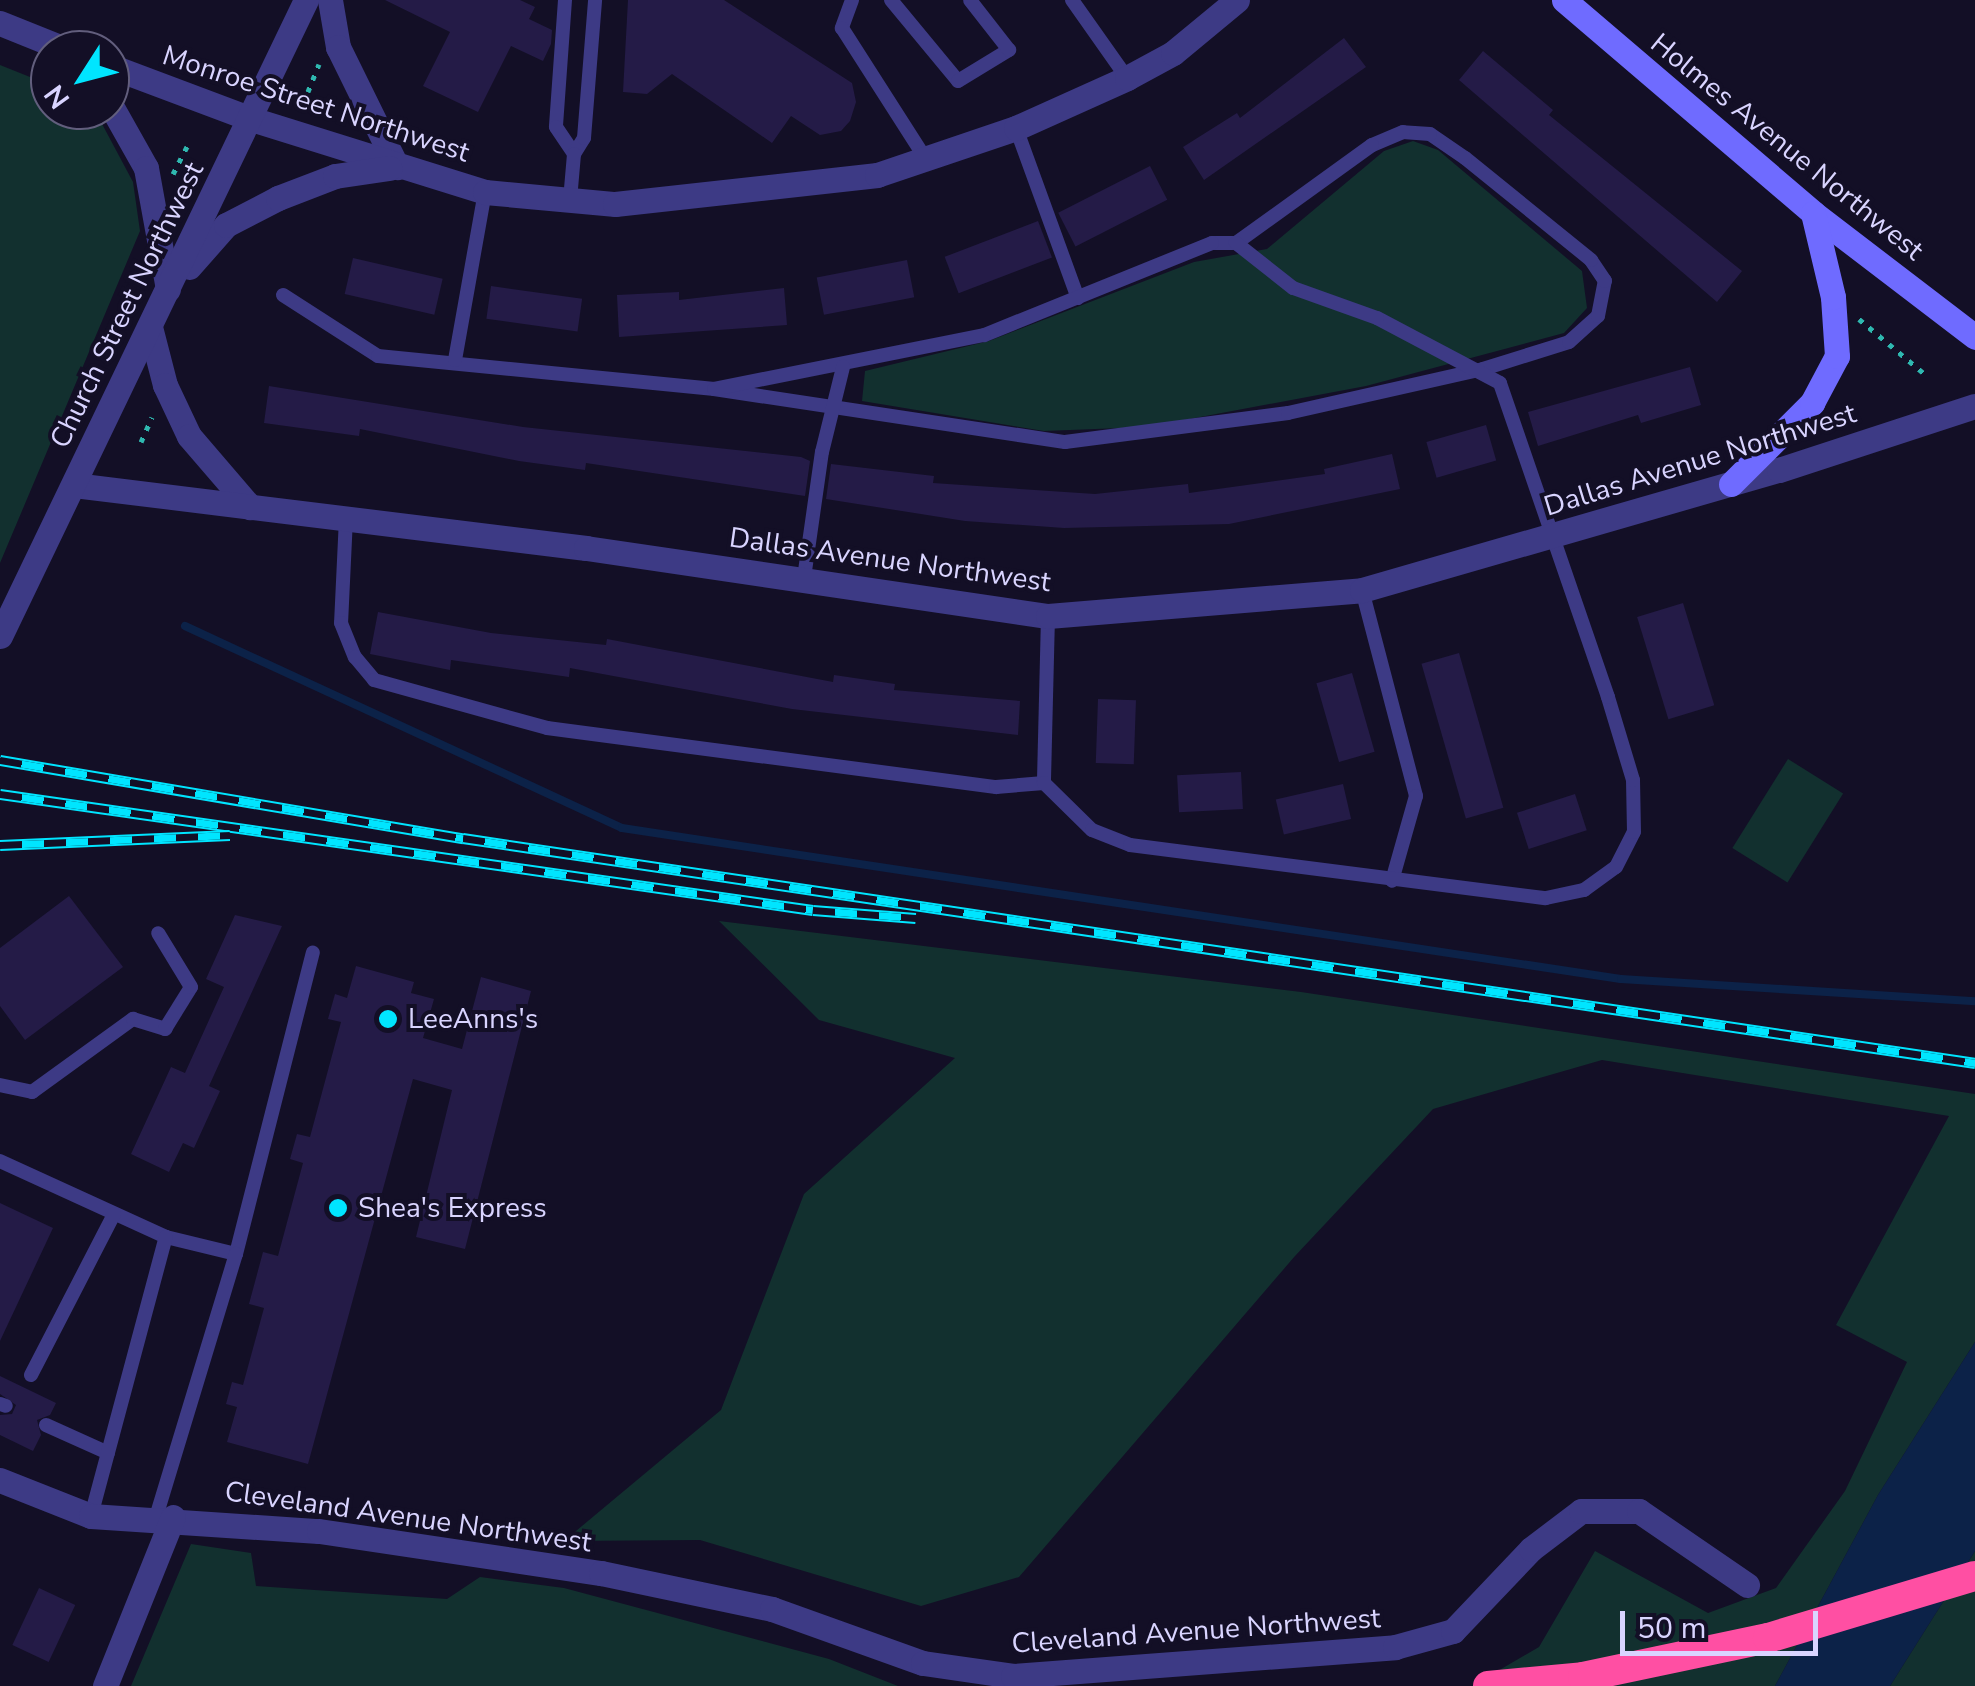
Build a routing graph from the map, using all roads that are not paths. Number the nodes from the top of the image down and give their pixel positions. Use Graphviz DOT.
graph roads {
  1 [pos="306,0"];
  2 [pos="330,0"];
  3 [pos="565,0"];
  4 [pos="595,0"];
  5 [pos="852,0"];
  6 [pos="891,0"];
  7 [pos="970,0"];
  8 [pos="1072,0"];
  9 [pos="1237,0"];
  10 [pos="1564,0"];
  11 [pos="0,23"];
  12 [pos="30,36"];
  13 [pos="130,74"];
  14 [pos="1127,78"];
  15 [pos="251,119"];
  16 [pos="1016,128"];
  17 [pos="125,130"];
  18 [pos="574,154"];
  19 [pos="926,158"];
  20 [pos="396,167"];
  21 [pos="485,192"];
  22 [pos="570,200"];
  23 [pos="1813,212"];
  24 [pos="1236,243"];
  25 [pos="168,289"];
  26 [pos="283,295"];
  27 [pos="1078,298"];
  28 [pos="150,327"];
  29 [pos="1975,337"];
  30 [pos="455,360"];
  31 [pos="844,368"];
  32 [pos="1484,369"];
  33 [pos="714,389"];
  34 [pos="1975,406"];
  35 [pos="835,409"];
  36 [pos="74,484"];
  37 [pos="1731,484"];
  38 [pos="250,507"];
  39 [pos="346,518"];
  40 [pos="1552,536"];
  41 [pos="804,578"];
  42 [pos="1362,590"];
  43 [pos="1048,616"];
  44 [pos="0,636"];
  45 [pos="1044,783"];
  46 [pos="1392,881"];
  47 [pos="158,933"];
  48 [pos="313,953"];
  49 [pos="0,1084"];
  50 [pos="0,1161"];
  51 [pos="114,1214"];
  52 [pos="166,1237"];
  53 [pos="236,1254"];
  54 [pos="31,1375"];
  55 [pos="46,1425"];
  56 [pos="108,1454"];
  57 [pos="0,1480"];
  58 [pos="91,1516"];
  59 [pos="164,1517"];
  60 [pos="1975,1576"];
  61 [pos="1747,1586"];
  62 [pos="105,1686"];
  63 [pos="1488,1686"];
  1 -- 15 [label="street, Church Street Northwest"];
  2 -- 20 [label="street"];
  3 -- 18 [label="lane"];
  4 -- 18 [label="lane"];
  5 -- 19 [label="lane"];
  6 -- 7 [label="lane"];
  8 -- 14 [label="lane"];
  9 -- 14 [label="street, Monroe Street Northwest"];
  10 -- 23 [label="main road, Holmes Avenue Northwest"];
  11 -- 12 [label="street"];
  13 -- 15 [label="street, Monroe Street Northwest"];
  14 -- 16 [label="street, Monroe Street Northwest"];
  15 -- 20 [label="street, Monroe Street Northwest"];
  15 -- 25 [label="street, Church Street Northwest"];
  16 -- 19 [label="street, Monroe Street Northwest"];
  16 -- 27 [label="lane"];
  17 -- 25 [label="street"];
  18 -- 22 [label="lane"];
  19 -- 22 [label="street, Monroe Street Northwest"];
  20 -- 21 [label="street, Monroe Street Northwest"];
  20 -- 25 [label="street"];
  21 -- 22 [label="street, Monroe Street Northwest"];
  21 -- 30 [label="lane"];
  23 -- 29 [label="main road, Holmes Avenue Northwest"];
  23 -- 37 [label="main road"];
  24 -- 27 [label="lane"];
  24 -- 32 [label="lane"];
  24 -- 32 [label="lane"];
  25 -- 28 [label="street, Church Street Northwest"];
  26 -- 30 [label="lane"];
  27 -- 31 [label="lane"];
  28 -- 36 [label="street, Church Street Northwest"];
  28 -- 38 [label="street"];
  30 -- 33 [label="lane"];
  31 -- 33 [label="lane"];
  31 -- 35 [label="lane"];
  32 -- 35 [label="lane"];
  32 -- 40 [label="lane"];
  33 -- 35 [label="lane"];
  34 -- 37 [label="street, Dallas Avenue Northwest"];
  35 -- 41 [label="lane"];
  36 -- 38 [label="street, Dallas Avenue Northwest"];
  36 -- 44 [label="street, Church Street Northwest"];
  37 -- 40 [label="street, Dallas Avenue Northwest"];
  38 -- 39 [label="street, Dallas Avenue Northwest"];
  39 -- 41 [label="street, Dallas Avenue Northwest"];
  39 -- 45 [label="lane"];
  40 -- 42 [label="street, Dallas Avenue Northwest"];
  40 -- 46 [label="lane"];
  41 -- 43 [label="street, Dallas Avenue Northwest"];
  42 -- 43 [label="street, Dallas Avenue Northwest"];
  42 -- 46 [label="lane"];
  43 -- 45 [label="lane"];
  45 -- 46 [label="lane"];
  47 -- 49 [label="lane"];
  48 -- 53 [label="lane"];
  50 -- 51 [label="lane"];
  51 -- 52 [label="lane"];
  51 -- 54 [label="lane"];
  52 -- 53 [label="lane"];
  52 -- 56 [label="lane"];
  53 -- 59 [label="lane"];
  55 -- 56 [label="lane"];
  56 -- 58 [label="lane"];
  57 -- 58 [label="street, Cleveland Avenue Northwest"];
  58 -- 59 [label="street, Cleveland Avenue Northwest"];
  59 -- 61 [label="street, Cleveland Avenue Northwest"];
  59 -- 62 [label="street"];
  60 -- 63 [label="highway"];
}
